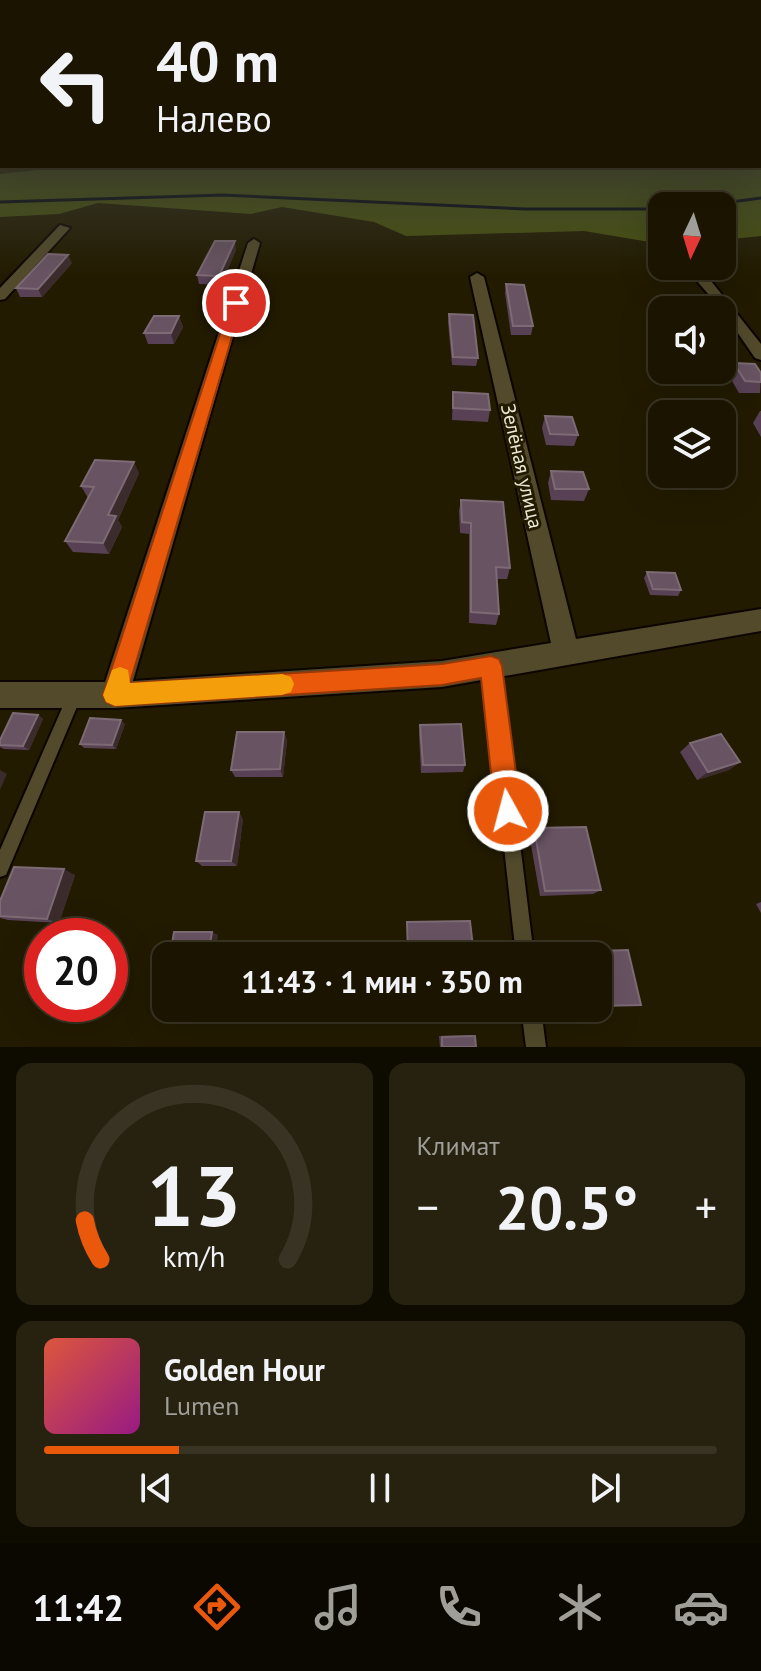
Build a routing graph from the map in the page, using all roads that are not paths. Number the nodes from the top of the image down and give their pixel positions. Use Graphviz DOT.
graph roads {
  1 [pos="64,228"];
  2 [pos="254,243"];
  3 [pos="477,277"];
  4 [pos="703,280"];
  5 [pos="0,296"];
  6 [pos="761,355"];
  7 [pos="761,620"];
  8 [pos="567,654"];
  9 [pos="491,666"];
  10 [pos="75,694"];
  11 [pos="0,695"];
  12 [pos="115,695"];
  13 [pos="0,869"];
  14 [pos="523,942"];
  15 [pos="533,1022"];
  16 [pos="536,1047"];
  1 -- 5 [label="street"];
  2 -- 12 [label="street"];
  3 -- 8 [label="street, Зелёная улица"];
  4 -- 6 [label="street"];
  7 -- 8 [label="street"];
  8 -- 9 [label="street"];
  9 -- 12 [label="street"];
  9 -- 14 [label="lane"];
  10 -- 11 [label="street"];
  10 -- 12 [label="street"];
  10 -- 13 [label="lane"];
  15 -- 16 [label="lane"];
}
